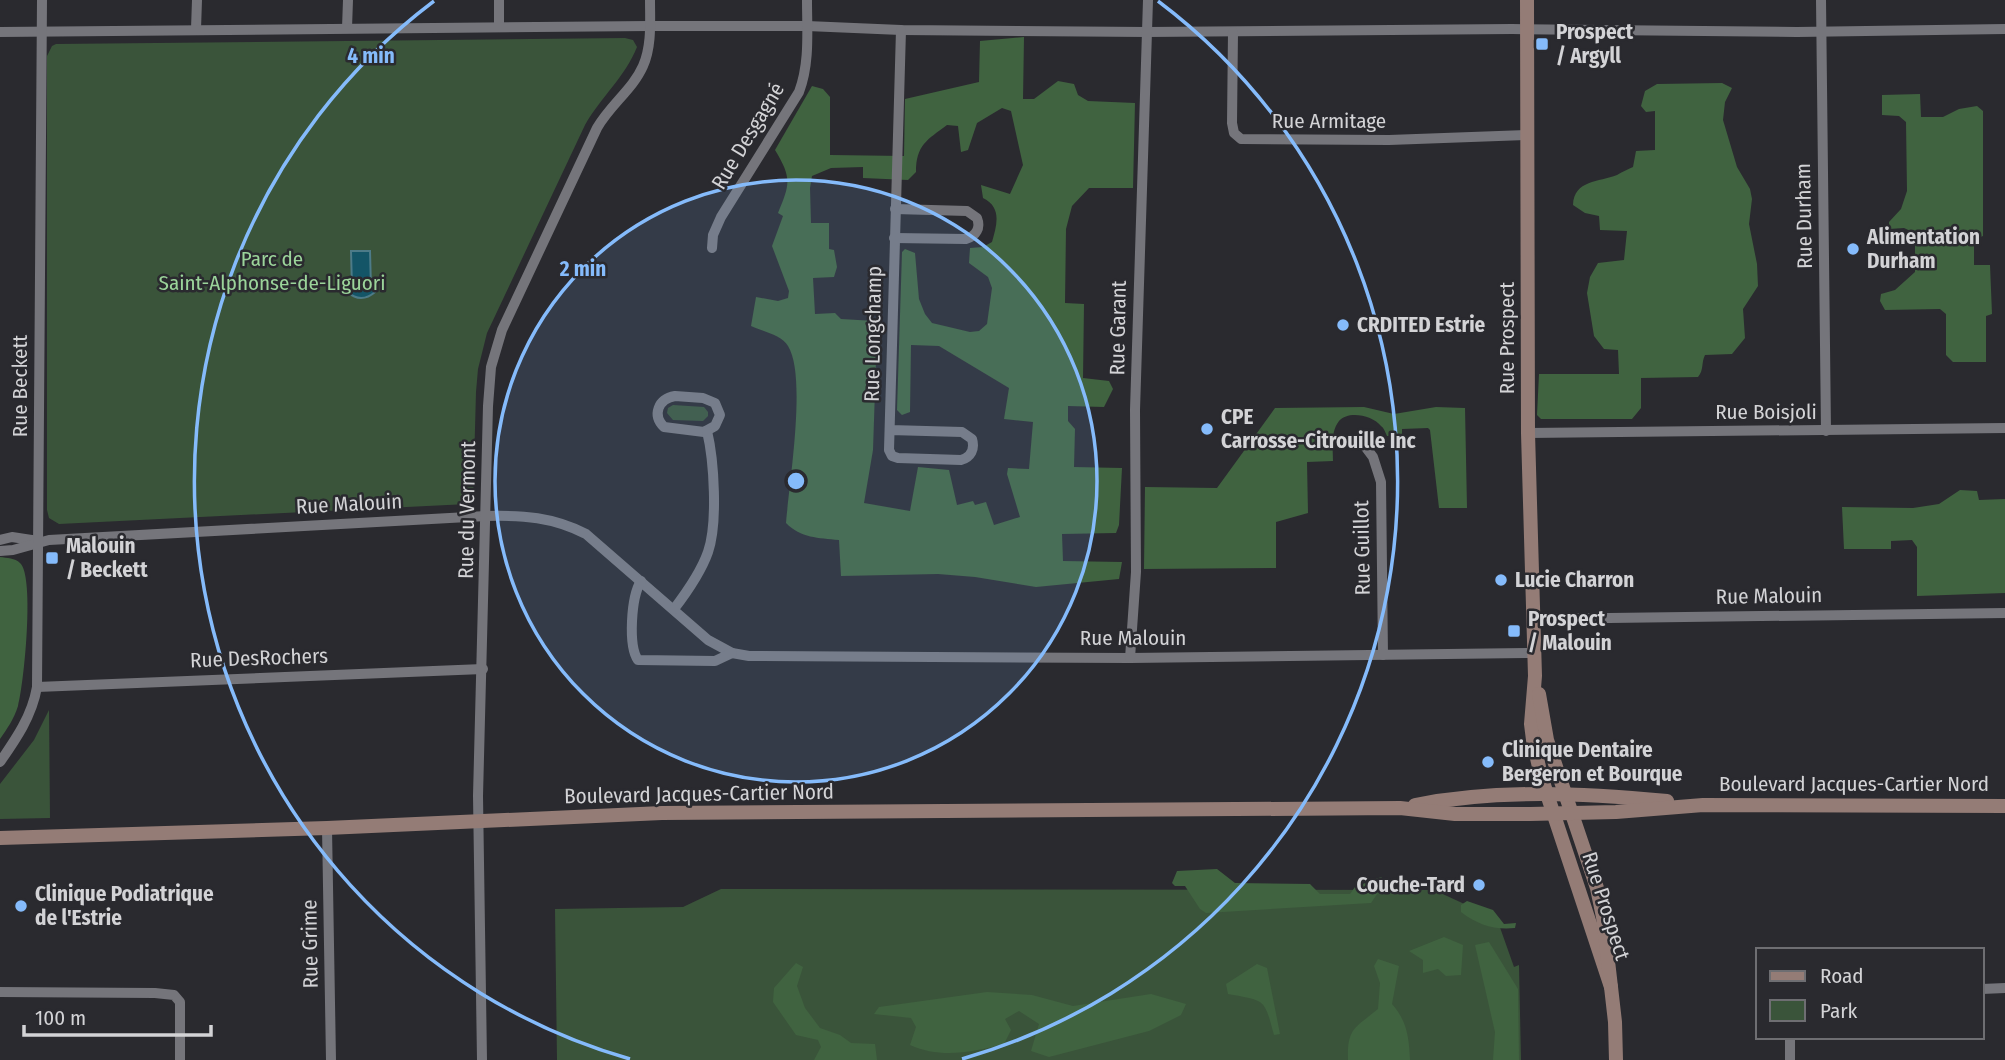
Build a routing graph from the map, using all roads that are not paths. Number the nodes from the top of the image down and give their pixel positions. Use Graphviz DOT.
graph roads {
  1 [pos="42,0"];
  2 [pos="197,0"];
  3 [pos="348,0"];
  4 [pos="499,0"];
  5 [pos="650,0"];
  6 [pos="807,0"];
  7 [pos="1148,0"];
  8 [pos="1527,0"];
  9 [pos="1822,0"];
  10 [pos="649,26"];
  11 [pos="807,26"];
  12 [pos="499,27"];
  13 [pos="347,28"];
  14 [pos="197,29"];
  15 [pos="1527,29"];
  16 [pos="2005,29"];
  17 [pos="901,30"];
  18 [pos="0,32"];
  19 [pos="41,32"];
  20 [pos="1147,32"];
  21 [pos="1233,32"];
  22 [pos="1822,32"];
  23 [pos="1528,135"];
  24 [pos="895,209"];
  25 [pos="894,239"];
  26 [pos="712,247"];
  27 [pos="2005,428"];
  28 [pos="890,430"];
  29 [pos="707,431"];
  30 [pos="1826,431"];
  31 [pos="1528,433"];
  32 [pos="1364,445"];
  33 [pos="486,516"];
  34 [pos="0,540"];
  35 [pos="39,541"];
  36 [pos="0,551"];
  37 [pos="641,581"];
  38 [pos="674,609"];
  39 [pos="2005,613"];
  40 [pos="1533,619"];
  41 [pos="732,653"];
  42 [pos="1534,653"];
  43 [pos="1383,655"];
  44 [pos="1130,658"];
  45 [pos="483,669"];
  46 [pos="1535,676"];
  47 [pos="37,687"];
  48 [pos="0,762"];
  49 [pos="1548,796"];
  50 [pos="1566,796"];
  51 [pos="1703,805"];
  52 [pos="2005,806"];
  53 [pos="1400,808"];
  54 [pos="1572,813"];
  55 [pos="1554,814"];
  56 [pos="479,821"];
  57 [pos="327,828"];
  58 [pos="0,838"];
  59 [pos="1611,987"];
  60 [pos="2005,988"];
  61 [pos="1984,989"];
  62 [pos="0,992"];
  63 [pos="1790,1039"];
  64 [pos="180,1060"];
  65 [pos="331,1060"];
  66 [pos="482,1060"];
  67 [pos="1616,1060"];
  68 [pos="1790,1060"];
  1 -- 19 [label="street, Rue Beckett"];
  2 -- 14 [label="street"];
  3 -- 13 [label="street"];
  4 -- 12 [label="street"];
  5 -- 10 [label="street, Rue du Vermont"];
  6 -- 11 [label="street, Rue Desgagné"];
  7 -- 20 [label="street, Rue Garant"];
  8 -- 15 [label="street, Rue Prospect"];
  9 -- 22 [label="street, Rue Durham"];
  10 -- 11 [label="street"];
  10 -- 12 [label="street"];
  10 -- 33 [label="street, Rue du Vermont"];
  11 -- 17 [label="street"];
  11 -- 26 [label="street, Rue Desgagné"];
  12 -- 13 [label="street"];
  13 -- 14 [label="street"];
  14 -- 19 [label="street"];
  15 -- 21 [label="street"];
  15 -- 22 [label="street"];
  15 -- 23 [label="street, Rue Prospect"];
  16 -- 22 [label="street"];
  17 -- 20 [label="street"];
  17 -- 24 [label="street, Rue Longchamp"];
  18 -- 19 [label="street"];
  19 -- 35 [label="street, Rue Beckett"];
  20 -- 21 [label="street"];
  20 -- 44 [label="street, Rue Garant"];
  21 -- 23 [label="street, Rue Armitage"];
  22 -- 30 [label="street, Rue Durham"];
  23 -- 31 [label="street, Rue Prospect"];
  24 -- 25 [label="street, Rue Longchamp"];
  24 -- 25 [label="street, Rue Longchamp"];
  25 -- 28 [label="street, Rue Longchamp"];
  27 -- 30 [label="street, Rue Boisjoli"];
  28 -- 28 [label="street, Rue Longchamp"];
  29 -- 29 [label="street"];
  29 -- 38 [label="street"];
  30 -- 31 [label="street, Rue Boisjoli"];
  31 -- 40 [label="street, Rue Prospect"];
  32 -- 43 [label="street, Rue Guillot"];
  33 -- 35 [label="street, Rue Malouin"];
  33 -- 37 [label="street, Rue Malouin"];
  33 -- 45 [label="street, Rue du Vermont"];
  34 -- 35 [label="street, Rue Malouin"];
  35 -- 36 [label="street, Rue Malouin"];
  35 -- 47 [label="street, Rue Beckett"];
  37 -- 38 [label="street, Rue Malouin"];
  37 -- 41 [label="street, Rue Malouin"];
  38 -- 41 [label="street, Rue Malouin"];
  39 -- 40 [label="street, Rue Malouin"];
  40 -- 42 [label="street, Rue Prospect"];
  41 -- 44 [label="street, Rue Malouin"];
  42 -- 43 [label="street, Rue Malouin"];
  42 -- 46 [label="street, Rue Prospect"];
  43 -- 44 [label="street, Rue Malouin"];
  45 -- 47 [label="street, Rue DesRochers"];
  45 -- 56 [label="street, Rue du Vermont"];
  46 -- 49 [label="street, Rue Prospect"];
  46 -- 50 [label="street, Rue Prospect"];
  47 -- 48 [label="street, Rue Beckett"];
  49 -- 50 [label="street, Boulevard Jacques-Cartier Nord"];
  49 -- 53 [label="street, Boulevard Jacques-Cartier Nord"];
  49 -- 55 [label="street, Rue Prospect"];
  50 -- 51 [label="street, Boulevard Jacques-Cartier Nord"];
  50 -- 54 [label="street, Rue Prospect"];
  51 -- 52 [label="street, Boulevard Jacques-Cartier Nord"];
  51 -- 54 [label="street, Boulevard Jacques-Cartier Nord"];
  53 -- 55 [label="street, Boulevard Jacques-Cartier Nord"];
  53 -- 56 [label="street, Boulevard Jacques-Cartier Nord"];
  54 -- 55 [label="street, Boulevard Jacques-Cartier Nord"];
  54 -- 59 [label="street, Rue Prospect"];
  55 -- 59 [label="street, Rue Prospect"];
  56 -- 57 [label="street, Boulevard Jacques-Cartier Nord"];
  56 -- 66 [label="street, Rue du Vermont"];
  57 -- 58 [label="street, Boulevard Jacques-Cartier Nord"];
  57 -- 65 [label="street, Rue Grime"];
  59 -- 67 [label="street, Rue Prospect"];
  60 -- 61 [label="street"];
  62 -- 64 [label="street"];
  63 -- 68 [label="street"];
}
